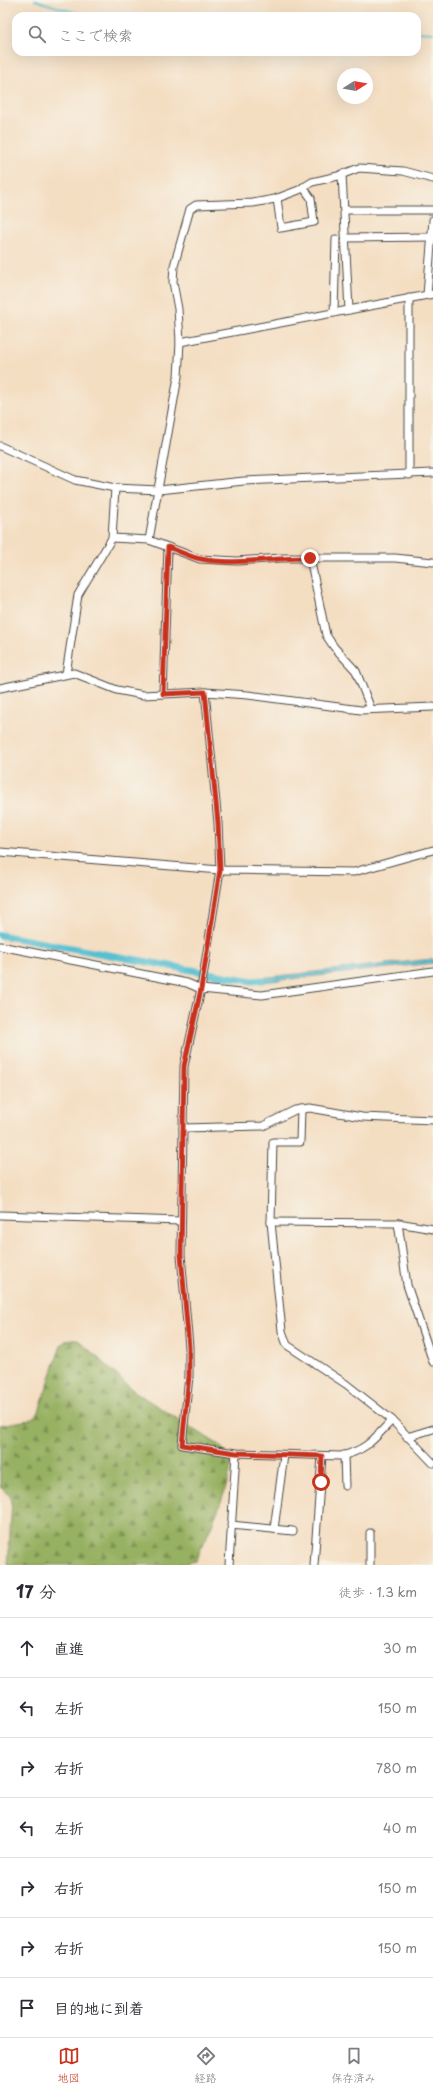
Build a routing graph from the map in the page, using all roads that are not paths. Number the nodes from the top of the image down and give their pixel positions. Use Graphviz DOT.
graph roads {
  1 [pos="342,174"];
  2 [pos="433,179"];
  3 [pos="303,187"];
  4 [pos="277,198"];
  5 [pos="344,210"];
  6 [pos="433,210"];
  7 [pos="433,220"];
  8 [pos="346,238"];
  9 [pos="432,238"];
  10 [pos="336,239"];
  11 [pos="430,294"];
  12 [pos="409,298"];
  13 [pos="349,310"];
  14 [pos="334,313"];
  15 [pos="180,342"];
  16 [pos="0,446"];
  17 [pos="433,473"];
  18 [pos="409,475"];
  19 [pos="115,488"];
  20 [pos="159,490"];
  21 [pos="112,538"];
  22 [pos="148,540"];
  23 [pos="168,547"];
  24 [pos="310,558"];
  25 [pos="433,562"];
  26 [pos="66,674"];
  27 [pos="0,688"];
  28 [pos="205,692"];
  29 [pos="163,694"];
  30 [pos="433,707"];
  31 [pos="371,709"];
  32 [pos="433,850"];
  33 [pos="0,852"];
  34 [pos="220,870"];
  35 [pos="0,946"];
  36 [pos="433,971"];
  37 [pos="201,989"];
  38 [pos="301,1109"];
  39 [pos="433,1120"];
  40 [pos="183,1128"];
  41 [pos="0,1215"];
  42 [pos="181,1221"];
  43 [pos="271,1222"];
  44 [pos="398,1223"];
  45 [pos="433,1229"];
  46 [pos="433,1362"];
  47 [pos="392,1420"];
  48 [pos="433,1429"];
  49 [pos="407,1437"];
  50 [pos="236,1453"];
  51 [pos="284,1455"];
  52 [pos="344,1455"];
  53 [pos="322,1456"];
  54 [pos="433,1463"];
  55 [pos="346,1486"];
  56 [pos="232,1525"];
  57 [pos="274,1529"];
  58 [pos="293,1531"];
  59 [pos="370,1533"];
  60 [pos="229,1565"];
  61 [pos="314,1565"];
  62 [pos="370,1565"];
  1 -- 2 [label="street"];
  1 -- 3 [label="street"];
  1 -- 5 [label="street"];
  3 -- 4 [label="street"];
  3 -- 4 [label="street"];
  4 -- 15 [label="street"];
  5 -- 6 [label="street"];
  5 -- 8 [label="street"];
  7 -- 9 [label="street"];
  8 -- 9 [label="street"];
  8 -- 13 [label="street"];
  9 -- 11 [label="street"];
  10 -- 14 [label="street"];
  11 -- 12 [label="street"];
  12 -- 13 [label="street"];
  12 -- 18 [label="street"];
  13 -- 14 [label="street"];
  14 -- 15 [label="street"];
  15 -- 20 [label="street"];
  16 -- 19 [label="street"];
  17 -- 18 [label="street"];
  18 -- 20 [label="street"];
  19 -- 20 [label="street"];
  19 -- 21 [label="street"];
  20 -- 22 [label="street"];
  21 -- 22 [label="street"];
  21 -- 26 [label="street"];
  22 -- 23 [label="street"];
  23 -- 24 [label="street"];
  23 -- 29 [label="street"];
  24 -- 25 [label="street"];
  24 -- 31 [label="street"];
  26 -- 27 [label="street"];
  26 -- 29 [label="street"];
  28 -- 29 [label="street"];
  28 -- 31 [label="street"];
  28 -- 34 [label="street"];
  30 -- 31 [label="street"];
  32 -- 34 [label="street"];
  33 -- 34 [label="street"];
  34 -- 37 [label="street"];
  35 -- 37 [label="street"];
  36 -- 37 [label="street"];
  37 -- 40 [label="street"];
  38 -- 39 [label="street"];
  38 -- 40 [label="street"];
  38 -- 43 [label="street"];
  40 -- 42 [label="street"];
  41 -- 42 [label="street"];
  42 -- 50 [label="street"];
  43 -- 44 [label="street"];
  43 -- 47 [label="street"];
  44 -- 45 [label="street"];
  44 -- 46 [label="street"];
  47 -- 49 [label="street"];
  47 -- 52 [label="street"];
  48 -- 49 [label="street"];
  49 -- 54 [label="street"];
  50 -- 51 [label="street"];
  50 -- 56 [label="street"];
  51 -- 53 [label="street"];
  51 -- 57 [label="street"];
  52 -- 53 [label="street"];
  52 -- 55 [label="street"];
  53 -- 61 [label="street"];
  56 -- 57 [label="street"];
  56 -- 60 [label="street"];
  57 -- 58 [label="street"];
  59 -- 62 [label="street"];
}
